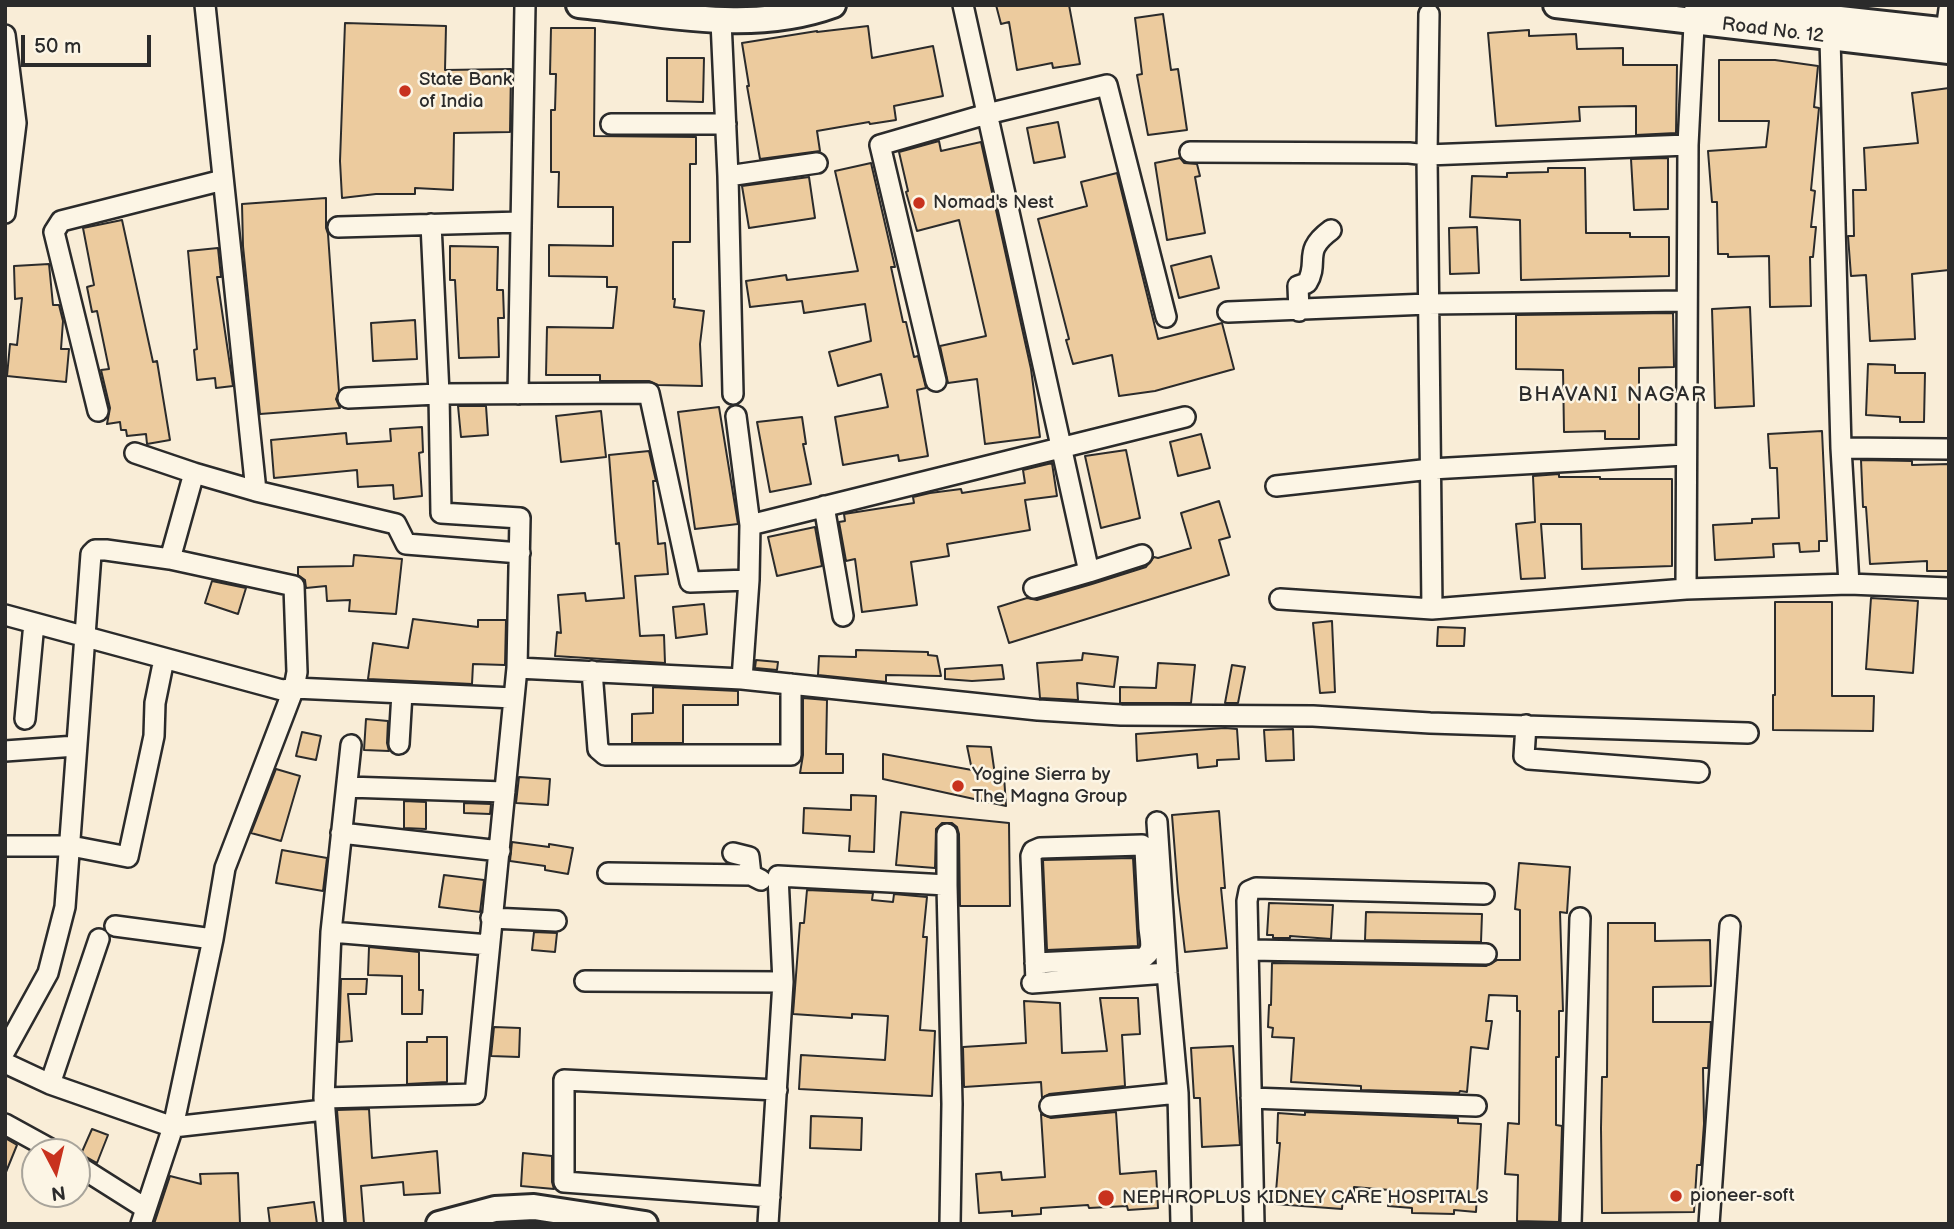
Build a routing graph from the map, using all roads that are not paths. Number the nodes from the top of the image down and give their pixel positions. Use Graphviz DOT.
graph roads {
  1 [pos="205,5"];
  2 [pos="525,5"];
  3 [pos="579,5"];
  4 [pos="833,5"];
  5 [pos="963,5"];
  6 [pos="1556,5"];
  7 [pos="1726,6"];
  8 [pos="1429,14"];
  9 [pos="1695,14"];
  10 [pos="722,21"];
  11 [pos="1948,31"];
  12 [pos="1830,38"];
  13 [pos="6,40"];
  14 [pos="987,114"];
  15 [pos="611,124"];
  16 [pos="726,124"];
  17 [pos="1688,145"];
  18 [pos="1190,152"];
  19 [pos="1427,155"];
  20 [pos="817,163"];
  21 [pos="728,176"];
  22 [pos="223,180"];
  23 [pos="7,182"];
  24 [pos="5,213"];
  25 [pos="521,222"];
  26 [pos="431,224"];
  27 [pos="338,227"];
  28 [pos="1331,230"];
  29 [pos="1687,300"];
  30 [pos="1428,304"];
  31 [pos="1300,311"];
  32 [pos="1227,312"];
  33 [pos="1166,317"];
  34 [pos="936,381"];
  35 [pos="439,394"];
  36 [pos="517,394"];
  37 [pos="733,394"];
  38 [pos="348,398"];
  39 [pos="98,411"];
  40 [pos="736,416"];
  41 [pos="1185,417"];
  42 [pos="1061,448"];
  43 [pos="1841,448"];
  44 [pos="1949,449"];
  45 [pos="135,453"];
  46 [pos="1685,455"];
  47 [pos="1431,469"];
  48 [pos="194,474"];
  49 [pos="1276,486"];
  50 [pos="256,491"];
  51 [pos="824,506"];
  52 [pos="750,525"];
  53 [pos="520,552"];
  54 [pos="1142,555"];
  55 [pos="170,559"];
  56 [pos="1089,572"];
  57 [pos="749,580"];
  58 [pos="1849,584"];
  59 [pos="1034,588"];
  60 [pos="1949,588"];
  61 [pos="1686,589"];
  62 [pos="1280,599"];
  63 [pos="1432,609"];
  64 [pos="5,615"];
  65 [pos="843,617"];
  66 [pos="34,622"];
  67 [pos="85,637"];
  68 [pos="164,659"];
  69 [pos="517,668"];
  70 [pos="592,671"];
  71 [pos="742,678"];
  72 [pos="791,684"];
  73 [pos="294,688"];
  74 [pos="402,693"];
  75 [pos="514,698"];
  76 [pos="25,719"];
  77 [pos="1526,725"];
  78 [pos="1748,733"];
  79 [pos="399,744"];
  80 [pos="351,745"];
  81 [pos="76,746"];
  82 [pos="5,751"];
  83 [pos="1699,772"];
  84 [pos="347,787"];
  85 [pos="505,792"];
  86 [pos="1157,822"];
  87 [pos="341,833"];
  88 [pos="947,834"];
  89 [pos="5,846"];
  90 [pos="71,846"];
  91 [pos="500,851"];
  92 [pos="733,853"];
  93 [pos="607,873"];
  94 [pos="751,875"];
  95 [pos="778,876"];
  96 [pos="947,885"];
  97 [pos="1484,894"];
  98 [pos="491,918"];
  99 [pos="1580,918"];
  100 [pos="556,921"];
  101 [pos="115,926"];
  102 [pos="1730,926"];
  103 [pos="1156,928"];
  104 [pos="331,932"];
  105 [pos="99,939"];
  106 [pos="213,939"];
  107 [pos="489,945"];
  108 [pos="1250,950"];
  109 [pos="1486,954"];
  110 [pos="1167,973"];
  111 [pos="1035,976"];
  112 [pos="585,981"];
  113 [pos="783,982"];
  114 [pos="5,1051"];
  115 [pos="5,1063"];
  116 [pos="50,1084"];
  117 [pos="777,1090"];
  118 [pos="1178,1093"];
  119 [pos="1251,1098"];
  120 [pos="324,1104"];
  121 [pos="1050,1106"];
  122 [pos="1476,1106"];
  123 [pos="5,1124"];
  124 [pos="173,1127"];
  125 [pos="30,1138"];
  126 [pos="91,1176"];
  127 [pos="770,1197"];
  128 [pos="143,1216"];
  129 [pos="334,1224"];
  130 [pos="439,1224"];
  131 [pos="645,1224"];
  132 [pos="768,1224"];
  133 [pos="950,1224"];
  134 [pos="1181,1224"];
  135 [pos="1254,1224"];
  136 [pos="1572,1224"];
  137 [pos="1709,1224"];
  1 -- 22 [label="street"];
  2 -- 25 [label="street"];
  3 -- 10 [label="main road"];
  4 -- 10 [label="main road"];
  5 -- 14 [label="street"];
  6 -- 9 [label="main road, Road No. 12"];
  7 -- 11 [label="main road"];
  8 -- 19 [label="street"];
  9 -- 12 [label="main road, Road No. 12"];
  9 -- 17 [label="street"];
  10 -- 16 [label="street"];
  11 -- 12 [label="main road, Road No. 12"];
  12 -- 43 [label="street"];
  13 -- 23 [label="street"];
  14 -- 33 [label="street"];
  14 -- 34 [label="street"];
  14 -- 42 [label="street"];
  15 -- 16 [label="street"];
  16 -- 21 [label="street"];
  17 -- 19 [label="street"];
  17 -- 29 [label="street"];
  18 -- 19 [label="street"];
  19 -- 30 [label="street"];
  20 -- 21 [label="street"];
  21 -- 37 [label="street"];
  22 -- 39 [label="street"];
  22 -- 50 [label="street"];
  23 -- 24 [label="street"];
  25 -- 26 [label="street"];
  25 -- 36 [label="street"];
  26 -- 27 [label="street"];
  26 -- 35 [label="street"];
  28 -- 31 [label="street"];
  29 -- 30 [label="street"];
  29 -- 46 [label="street"];
  30 -- 31 [label="street"];
  30 -- 47 [label="street"];
  31 -- 32 [label="street"];
  35 -- 36 [label="street"];
  35 -- 38 [label="street"];
  35 -- 53 [label="street"];
  36 -- 57 [label="street"];
  40 -- 52 [label="street"];
  41 -- 42 [label="street"];
  42 -- 51 [label="street"];
  42 -- 56 [label="street"];
  43 -- 44 [label="street"];
  43 -- 58 [label="street"];
  45 -- 48 [label="street"];
  46 -- 47 [label="street"];
  46 -- 61 [label="street"];
  47 -- 49 [label="street"];
  47 -- 63 [label="street"];
  48 -- 50 [label="street"];
  48 -- 55 [label="street"];
  50 -- 53 [label="street"];
  51 -- 52 [label="street"];
  51 -- 65 [label="street"];
  52 -- 57 [label="street"];
  53 -- 69 [label="street"];
  54 -- 56 [label="street"];
  55 -- 67 [label="street"];
  55 -- 73 [label="street"];
  56 -- 59 [label="street"];
  57 -- 71 [label="street"];
  58 -- 60 [label="street"];
  58 -- 61 [label="street"];
  61 -- 63 [label="street"];
  62 -- 63 [label="street"];
  64 -- 66 [label="street"];
  66 -- 67 [label="street"];
  66 -- 76 [label="street"];
  67 -- 68 [label="street"];
  67 -- 81 [label="street"];
  68 -- 73 [label="street"];
  68 -- 90 [label="street"];
  69 -- 70 [label="street"];
  69 -- 75 [label="street"];
  70 -- 71 [label="street"];
  70 -- 72 [label="street"];
  71 -- 72 [label="street"];
  72 -- 77 [label="street"];
  73 -- 74 [label="street"];
  73 -- 106 [label="street"];
  74 -- 75 [label="street"];
  74 -- 79 [label="street"];
  75 -- 85 [label="street"];
  77 -- 78 [label="street"];
  77 -- 83 [label="street"];
  80 -- 84 [label="street"];
  81 -- 82 [label="street"];
  81 -- 90 [label="street"];
  84 -- 85 [label="street"];
  84 -- 87 [label="street"];
  85 -- 91 [label="street"];
  86 -- 103 [label="street"];
  87 -- 91 [label="street"];
  87 -- 104 [label="street"];
  88 -- 96 [label="street"];
  89 -- 90 [label="street"];
  90 -- 114 [label="street"];
  91 -- 98 [label="street"];
  92 -- 94 [label="street"];
  93 -- 94 [label="street"];
  94 -- 95 [label="street"];
  95 -- 96 [label="street"];
  95 -- 113 [label="street"];
  96 -- 133 [label="street"];
  97 -- 108 [label="street"];
  98 -- 100 [label="street"];
  98 -- 107 [label="street"];
  99 -- 136 [label="street"];
  101 -- 106 [label="street"];
  102 -- 137 [label="street"];
  103 -- 110 [label="street"];
  103 -- 111 [label="street"];
  103 -- 111 [label="street"];
  104 -- 107 [label="street"];
  104 -- 120 [label="street"];
  105 -- 116 [label="street"];
  106 -- 124 [label="street"];
  107 -- 120 [label="street"];
  108 -- 109 [label="street"];
  108 -- 119 [label="street"];
  110 -- 111 [label="street"];
  110 -- 118 [label="street"];
  112 -- 113 [label="street"];
  113 -- 117 [label="street"];
  115 -- 116 [label="street"];
  116 -- 124 [label="street"];
  117 -- 127 [label="street"];
  117 -- 127 [label="street"];
  118 -- 121 [label="street"];
  118 -- 134 [label="street"];
  119 -- 122 [label="street"];
  119 -- 135 [label="street"];
  120 -- 124 [label="street"];
  120 -- 129 [label="street"];
  123 -- 125 [label="street"];
  124 -- 128 [label="street"];
  126 -- 128 [label="street"];
  127 -- 132 [label="street"];
  130 -- 131 [label="main road"];
}
